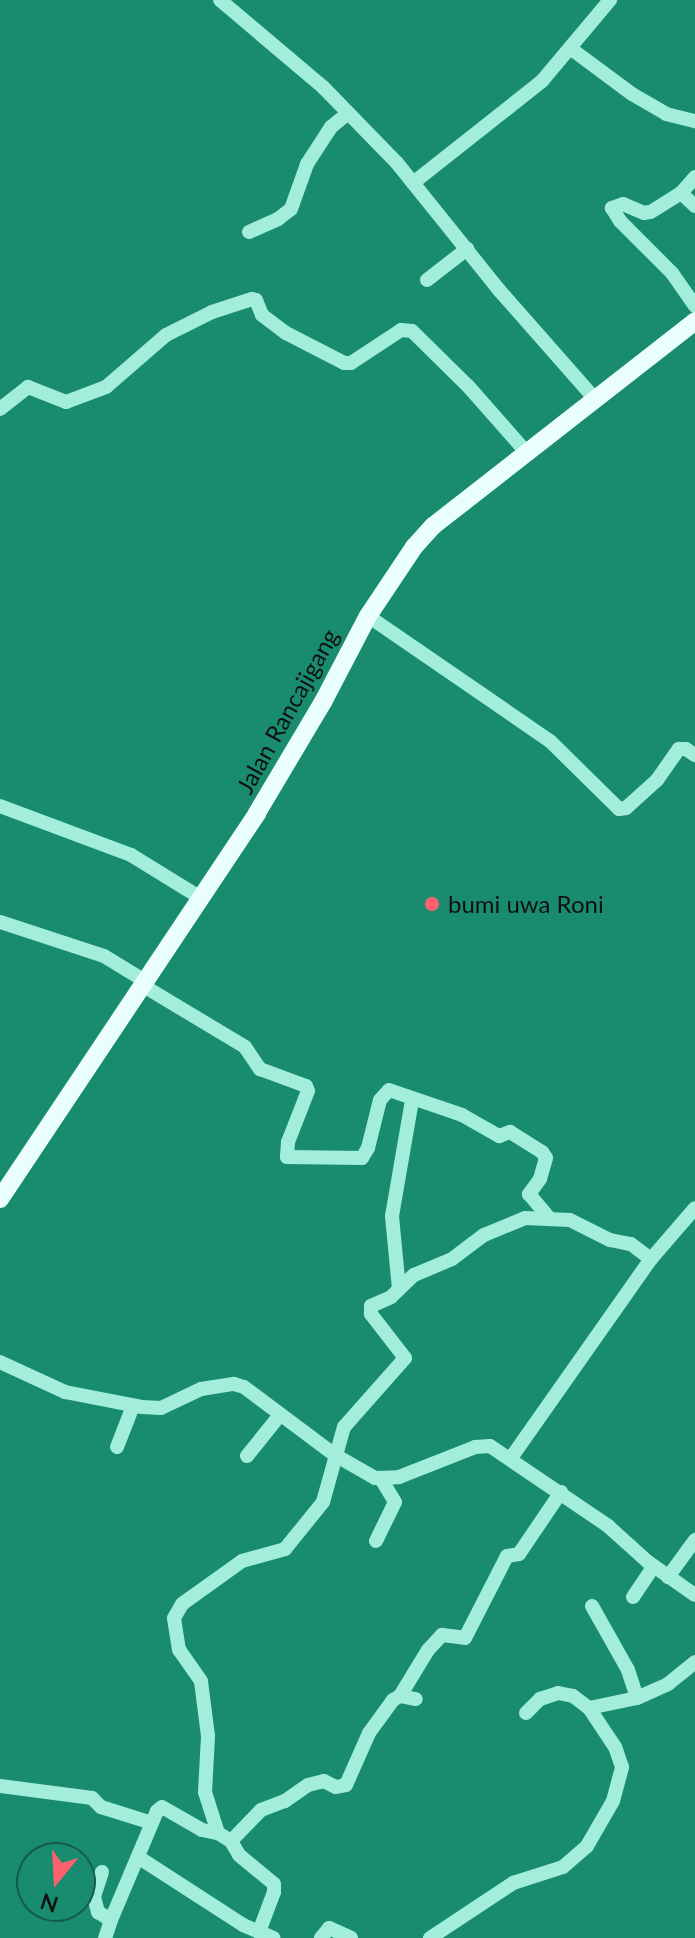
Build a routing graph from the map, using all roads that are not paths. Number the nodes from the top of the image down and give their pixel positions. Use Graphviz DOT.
graph roads {
  1 [pos="220,0"];
  2 [pos="610,0"];
  3 [pos="570,48"];
  4 [pos="348,113"];
  5 [pos="695,121"];
  6 [pos="695,177"];
  7 [pos="413,183"];
  8 [pos="681,193"];
  9 [pos="695,206"];
  10 [pos="249,232"];
  11 [pos="467,249"];
  12 [pos="427,280"];
  13 [pos="695,306"];
  14 [pos="695,321"];
  15 [pos="596,400"];
  16 [pos="0,409"];
  17 [pos="527,453"];
  18 [pos="368,616"];
  19 [pos="695,755"];
  20 [pos="0,806"];
  21 [pos="201,898"];
  22 [pos="0,922"];
  23 [pos="143,983"];
  24 [pos="412,1100"];
  25 [pos="0,1199"];
  26 [pos="695,1208"];
  27 [pos="548,1217"];
  28 [pos="651,1259"];
  29 [pos="399,1289"];
  30 [pos="0,1362"];
  31 [pos="133,1406"];
  32 [pos="280,1415"];
  33 [pos="117,1447"];
  34 [pos="335,1455"];
  35 [pos="247,1456"];
  36 [pos="511,1458"];
  37 [pos="381,1479"];
  38 [pos="561,1492"];
  39 [pos="695,1540"];
  40 [pos="376,1541"];
  41 [pos="654,1566"];
  42 [pos="668,1577"];
  43 [pos="695,1595"];
  44 [pos="633,1597"];
  45 [pos="592,1606"];
  46 [pos="695,1662"];
  47 [pos="695,1675"];
  48 [pos="670,1692"];
  49 [pos="400,1696"];
  50 [pos="637,1698"];
  51 [pos="416,1699"];
  52 [pos="589,1708"];
  53 [pos="526,1713"];
  54 [pos="0,1786"];
  55 [pos="152,1823"];
  56 [pos="224,1837"];
  57 [pos="138,1857"];
  58 [pos="102,1872"];
  59 [pos="111,1920"];
  60 [pos="266,1935"];
  61 [pos="105,1938"];
  62 [pos="321,1938"];
  63 [pos="351,1938"];
  64 [pos="430,1938"];
  1 -- 4 [label="street"];
  2 -- 3 [label="street"];
  3 -- 5 [label="street"];
  3 -- 7 [label="street"];
  4 -- 7 [label="street"];
  4 -- 10 [label="street"];
  6 -- 8 [label="street"];
  7 -- 11 [label="street"];
  8 -- 9 [label="street"];
  8 -- 13 [label="street"];
  11 -- 12 [label="street"];
  11 -- 15 [label="street"];
  14 -- 15 [label="main road, Jalan Rancajigang"];
  15 -- 17 [label="main road, Jalan Rancajigang"];
  16 -- 17 [label="street"];
  17 -- 18 [label="main road, Jalan Rancajigang"];
  18 -- 19 [label="street"];
  18 -- 21 [label="main road, Jalan Rancajigang"];
  20 -- 21 [label="street"];
  21 -- 23 [label="main road, Jalan Rancajigang"];
  22 -- 23 [label="street"];
  23 -- 24 [label="street"];
  23 -- 25 [label="main road, Jalan Rancajigang"];
  24 -- 27 [label="street"];
  24 -- 29 [label="street"];
  26 -- 28 [label="street"];
  27 -- 28 [label="street"];
  27 -- 29 [label="street"];
  28 -- 36 [label="street"];
  29 -- 34 [label="street"];
  30 -- 31 [label="street"];
  31 -- 32 [label="street"];
  31 -- 33 [label="street"];
  32 -- 34 [label="street"];
  32 -- 35 [label="street"];
  34 -- 37 [label="street"];
  34 -- 56 [label="street"];
  36 -- 37 [label="street"];
  36 -- 38 [label="street"];
  37 -- 40 [label="street"];
  38 -- 41 [label="street"];
  38 -- 49 [label="street"];
  39 -- 42 [label="street"];
  41 -- 42 [label="street"];
  41 -- 44 [label="street"];
  42 -- 43 [label="street"];
  45 -- 50 [label="street"];
  46 -- 50 [label="street"];
  47 -- 48 [label="street"];
  49 -- 51 [label="street"];
  49 -- 56 [label="street"];
  50 -- 52 [label="street"];
  52 -- 53 [label="street"];
  52 -- 64 [label="street"];
  54 -- 55 [label="street"];
  55 -- 56 [label="street"];
  55 -- 57 [label="street"];
  56 -- 60 [label="street"];
  57 -- 59 [label="street"];
  57 -- 60 [label="street"];
  58 -- 59 [label="street"];
  59 -- 61 [label="street"];
  62 -- 63 [label="street"];
}
